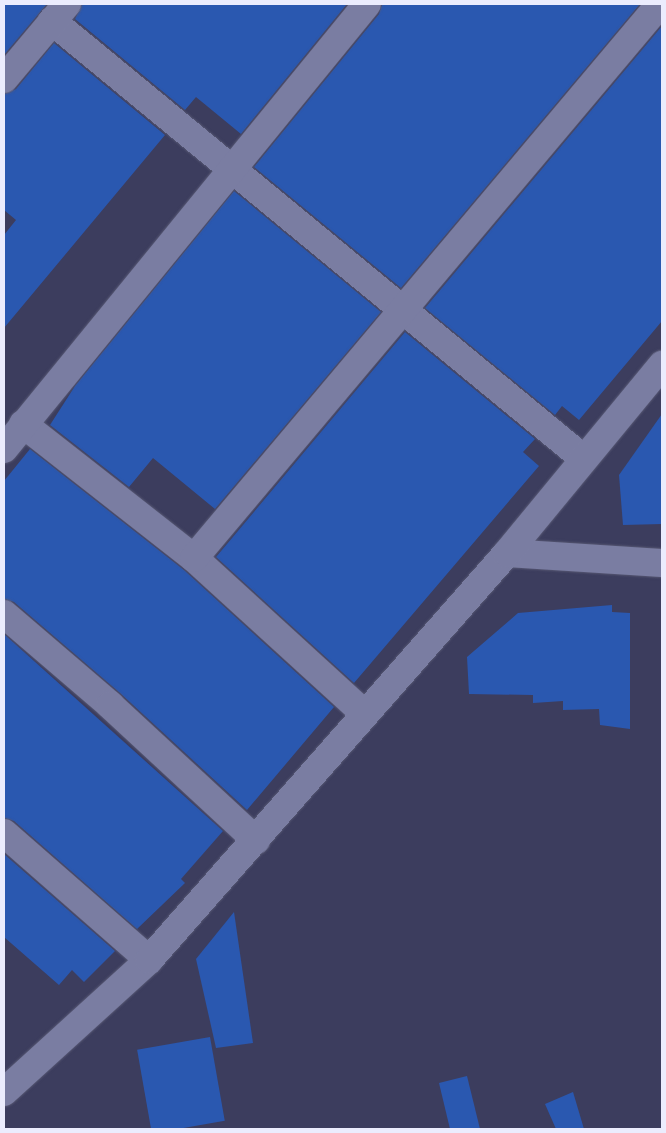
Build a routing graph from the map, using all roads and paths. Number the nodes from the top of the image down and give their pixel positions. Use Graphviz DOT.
graph roads {
  1 [pos="660,4"];
  2 [pos="363,5"];
  3 [pos="59,13"];
  4 [pos="4,80"];
  5 [pos="232,168"];
  6 [pos="407,308"];
  7 [pos="662,365"];
  8 [pos="23,424"];
  9 [pos="4,449"];
  10 [pos="584,459"];
  11 [pos="507,553"];
  12 [pos="194,558"];
  13 [pos="662,563"];
  14 [pos="4,614"];
  15 [pos="364,712"];
  16 [pos="4,833"];
  17 [pos="256,840"];
  18 [pos="149,960"];
  19 [pos="4,1092"];
  1 -- 6 [label="street"];
  2 -- 5 [label="street"];
  3 -- 4 [label="street"];
  3 -- 5 [label="street"];
  5 -- 6 [label="street"];
  5 -- 8 [label="street"];
  6 -- 10 [label="street"];
  6 -- 12 [label="street"];
  7 -- 10 [label="street"];
  8 -- 9 [label="street"];
  8 -- 12 [label="street"];
  10 -- 11 [label="street"];
  11 -- 13 [label="street"];
  11 -- 15 [label="street"];
  12 -- 15 [label="street"];
  14 -- 17 [label="street"];
  15 -- 17 [label="street"];
  16 -- 18 [label="street"];
  17 -- 18 [label="street"];
  18 -- 19 [label="street"];
}
